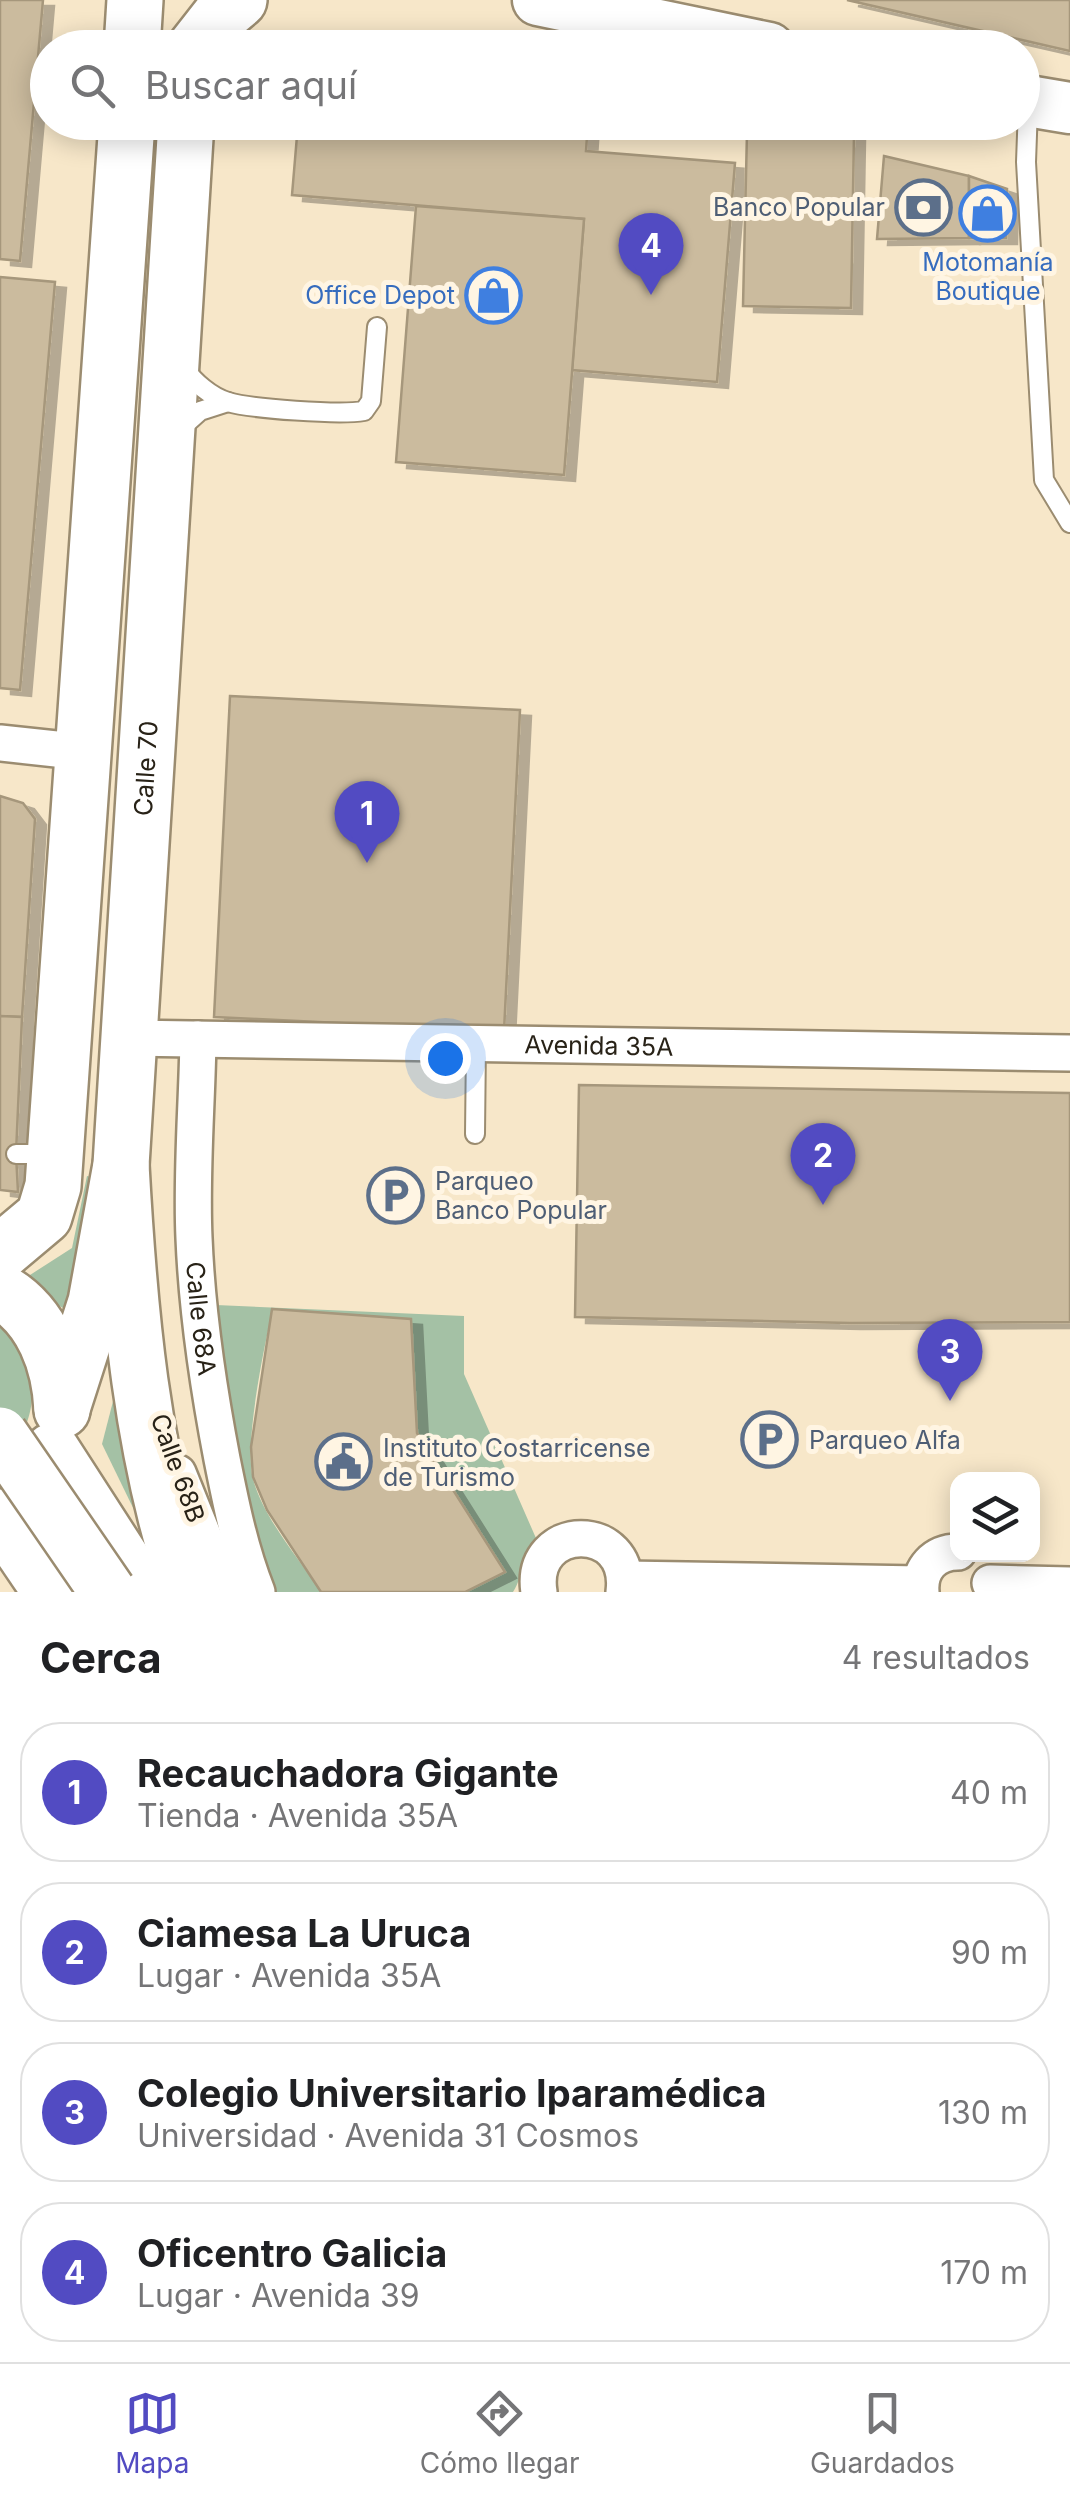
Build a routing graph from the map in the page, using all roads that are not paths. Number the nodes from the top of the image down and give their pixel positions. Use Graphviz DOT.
graph roads {
  1 [pos="135,0"];
  2 [pos="194,0"];
  3 [pos="239,0"];
  4 [pos="538,0"];
  5 [pos="133,30"];
  6 [pos="193,30"];
  7 [pos="208,30"];
  8 [pos="682,30"];
  9 [pos="126,140"];
  10 [pos="185,140"];
  11 [pos="1031,140"];
  12 [pos="377,327"];
  13 [pos="172,349"];
  14 [pos="228,402"];
  15 [pos="166,447"];
  16 [pos="1070,524"];
  17 [pos="0,744"];
  18 [pos="84,752"];
  19 [pos="129,1038"];
  20 [pos="198,1039"];
  21 [pos="476,1044"];
  22 [pos="1070,1053"];
  23 [pos="475,1134"];
  24 [pos="122,1165"];
  25 [pos="0,1254"];
  26 [pos="0,1291"];
  27 [pos="134,1343"];
  28 [pos="57,1430"];
  29 [pos="0,1435"];
  30 [pos="0,1514"];
  31 [pos="950,1554"];
  32 [pos="983,1576"];
  33 [pos="1070,1585"];
  34 [pos="625,1586"];
  35 [pos="921,1588"];
  36 [pos="52,1592"];
  37 [pos="108,1592"];
  38 [pos="143,1592"];
  39 [pos="188,1592"];
  40 [pos="226,1592"];
  41 [pos="257,1592"];
  42 [pos="539,1592"];
  1 -- 5 [label="main road"];
  2 -- 6 [label="main road"];
  3 -- 7 [label="main road"];
  4 -- 8 [label="main road"];
  9 -- 18 [label="main road"];
  10 -- 13 [label="main road, Calle 70"];
  11 -- 16 [label="lane"];
  12 -- 14 [label="lane"];
  13 -- 14 [label="lane"];
  13 -- 15 [label="main road, Calle 70"];
  14 -- 15 [label="lane"];
  15 -- 19 [label="main road, Calle 70"];
  17 -- 18 [label="street"];
  18 -- 25 [label="main road"];
  19 -- 20 [label="street, Avenida 35A"];
  19 -- 24 [label="main road, Calle 70"];
  20 -- 21 [label="street, Avenida 35A"];
  20 -- 41 [label="street, Calle 68A"];
  21 -- 22 [label="street, Avenida 35A"];
  21 -- 23 [label="lane"];
  24 -- 27 [label="main road"];
  24 -- 28 [label="main road, Calle 70"];
  26 -- 28 [label="main road"];
  27 -- 39 [label="main road"];
  27 -- 40 [label="street, Calle 68B"];
  28 -- 30 [label="main road, Calle 70"];
  28 -- 38 [label="main road"];
  29 -- 37 [label="main road, bridge"];
  30 -- 36 [label="main road"];
  31 -- 35 [label="street"];
  32 -- 33 [label="street"];
  34 -- 35 [label="street"];
  34 -- 42 [label="street"];
}
